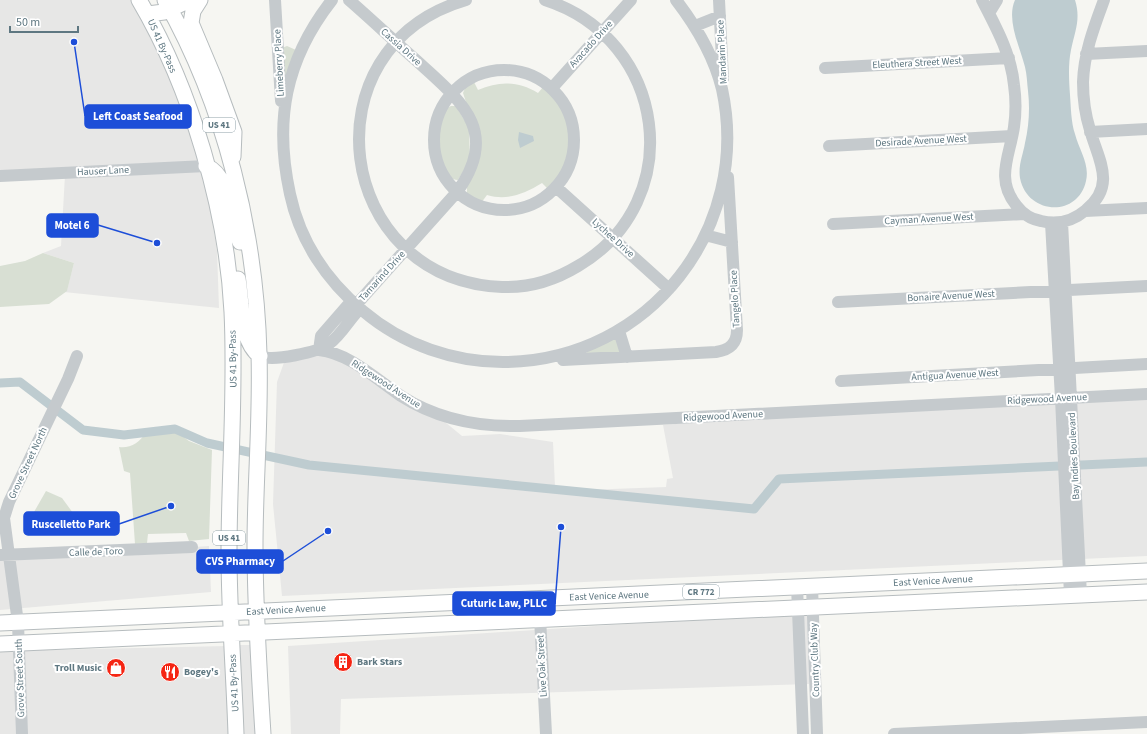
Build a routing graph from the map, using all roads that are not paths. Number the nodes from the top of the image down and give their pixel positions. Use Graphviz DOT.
graph roads {
  1 [pos="139,0"];
  2 [pos="158,0"];
  3 [pos="190,0"];
  4 [pos="200,0"];
  5 [pos="275,0"];
  6 [pos="332,0"];
  7 [pos="349,0"];
  8 [pos="466,0"];
  9 [pos="545,0"];
  10 [pos="631,0"];
  11 [pos="676,0"];
  12 [pos="719,0"];
  13 [pos="982,0"];
  14 [pos="997,0"];
  15 [pos="1100,3"];
  16 [pos="168,5"];
  17 [pos="989,13"];
  18 [pos="148,14"];
  19 [pos="720,16"];
  20 [pos="695,26"];
  21 [pos="602,31"];
  22 [pos="396,43"];
  23 [pos="1147,51"];
  24 [pos="1086,54"];
  25 [pos="1009,58"];
  26 [pos="825,68"];
  27 [pos="552,88"];
  28 [pos="452,94"];
  29 [pos="724,104"];
  30 [pos="282,126"];
  31 [pos="1147,129"];
  32 [pos="1090,132"];
  33 [pos="1012,136"];
  34 [pos="829,146"];
  35 [pos="727,149"];
  36 [pos="206,166"];
  37 [pos="233,172"];
  38 [pos="0,176"];
  39 [pos="556,187"];
  40 [pos="457,192"];
  41 [pos="1147,208"];
  42 [pos="1085,211"];
  43 [pos="1025,214"];
  44 [pos="1056,222"];
  45 [pos="833,224"];
  46 [pos="706,235"];
  47 [pos="612,238"];
  48 [pos="732,242"];
  49 [pos="225,249"];
  50 [pos="406,249"];
  51 [pos="250,258"];
  52 [pos="1147,286"];
  53 [pos="669,289"];
  54 [pos="1060,291"];
  55 [pos="838,302"];
  56 [pos="356,305"];
  57 [pos="619,331"];
  58 [pos="319,350"];
  59 [pos="78,356"];
  60 [pos="260,356"];
  61 [pos="627,356"];
  62 [pos="535,361"];
  63 [pos="1147,364"];
  64 [pos="1064,369"];
  65 [pos="842,381"];
  66 [pos="1147,394"];
  67 [pos="1066,398"];
  68 [pos="192,547"];
  69 [pos="5,555"];
  70 [pos="1147,572"];
  71 [pos="1074,574"];
  72 [pos="797,586"];
  73 [pos="812,586"];
  74 [pos="1147,592"];
  75 [pos="1075,595"];
  76 [pos="539,598"];
  77 [pos="805,607"];
  78 [pos="256,611"];
  79 [pos="231,613"];
  80 [pos="540,619"];
  81 [pos="18,623"];
  82 [pos="0,624"];
  83 [pos="257,633"];
  84 [pos="232,634"];
  85 [pos="19,643"];
  86 [pos="0,644"];
  87 [pos="1147,722"];
  88 [pos="22,734"];
  89 [pos="236,734"];
  90 [pos="263,734"];
  91 [pos="546,734"];
  92 [pos="802,734"];
  93 [pos="817,734"];
  94 [pos="894,734"];
  1 -- 18 [label="main road, US 41 By-Pass / US 41"];
  2 -- 18 [label="main road"];
  3 -- 16 [label="main road"];
  4 -- 37 [label="main road"];
  5 -- 30 [label="street, Limeberry Place"];
  6 -- 30 [label="street"];
  7 -- 22 [label="street, Cassia Drive"];
  8 -- 22 [label="street"];
  9 -- 21 [label="street"];
  10 -- 21 [label="street, Avacado Drive"];
  11 -- 20 [label="street"];
  12 -- 19 [label="street, Mandarin Place"];
  13 -- 17 [label="street"];
  14 -- 17 [label="street"];
  15 -- 24 [label="street"];
  16 -- 18 [label="main road"];
  16 -- 37 [label="main road, US 41"];
  17 -- 25 [label="street"];
  18 -- 36 [label="main road, US 41 By-Pass / US 41"];
  19 -- 20 [label="street"];
  19 -- 29 [label="street, Mandarin Place"];
  20 -- 29 [label="street"];
  21 -- 27 [label="street, Avacado Drive"];
  21 -- 47 [label="street"];
  22 -- 28 [label="street, Cassia Drive"];
  22 -- 50 [label="street"];
  23 -- 24 [label="street"];
  24 -- 32 [label="street"];
  25 -- 26 [label="street, Eleuthera Street West"];
  25 -- 33 [label="street"];
  27 -- 28 [label="street"];
  27 -- 39 [label="street"];
  28 -- 40 [label="street"];
  28 -- 40 [label="street, Cassia Drive"];
  29 -- 35 [label="street"];
  30 -- 56 [label="street"];
  31 -- 32 [label="street"];
  32 -- 42 [label="street"];
  33 -- 34 [label="street, Desirade Avenue West"];
  33 -- 43 [label="street"];
  35 -- 46 [label="street"];
  35 -- 48 [label="street, Tangelo Place"];
  36 -- 38 [label="street, Hauser Lane"];
  36 -- 49 [label="main road, US 41 By-Pass / US 41"];
  36 -- 51 [label="main road"];
  37 -- 51 [label="main road, US 41"];
  39 -- 40 [label="street"];
  39 -- 47 [label="street, Lychee Drive"];
  40 -- 50 [label="street, Tamarind Drive"];
  41 -- 42 [label="street"];
  42 -- 44 [label="street"];
  43 -- 44 [label="street"];
  43 -- 45 [label="street, Cayman Avenue West"];
  44 -- 54 [label="street, Bay Indies Boulevard"];
  46 -- 48 [label="street"];
  46 -- 53 [label="street"];
  47 -- 50 [label="street"];
  47 -- 53 [label="street, Lychee Drive"];
  48 -- 61 [label="street, Tangelo Place"];
  49 -- 60 [label="main road"];
  49 -- 79 [label="main road, US 41 By-Pass / US 41"];
  50 -- 56 [label="street, Tamarind Drive"];
  51 -- 60 [label="main road, US 41"];
  52 -- 54 [label="street, Bonaire Avenue West"];
  53 -- 57 [label="street"];
  54 -- 55 [label="street, Bonaire Avenue West"];
  54 -- 64 [label="street, Bay Indies Boulevard"];
  56 -- 58 [label="street, Tamarind Drive"];
  56 -- 62 [label="street"];
  57 -- 61 [label="street"];
  57 -- 62 [label="street"];
  58 -- 60 [label="street, Tamarind Drive"];
  58 -- 67 [label="street, Ridgewood Avenue"];
  59 -- 69 [label="street, Grove Street North"];
  60 -- 78 [label="main road, US 41"];
  61 -- 62 [label="street, Tangelo Place"];
  63 -- 64 [label="street, Antigua Avenue West"];
  64 -- 65 [label="street, Antigua Avenue West"];
  64 -- 67 [label="street, Bay Indies Boulevard"];
  66 -- 67 [label="street, Ridgewood Avenue"];
  67 -- 71 [label="street, Bay Indies Boulevard"];
  68 -- 69 [label="street, Calle de Toro"];
  69 -- 81 [label="street, Grove Street North"];
  70 -- 71 [label="main road, East Venice Avenue / CR 772"];
  71 -- 73 [label="main road, East Venice Avenue / CR 772"];
  71 -- 75 [label="street, Bay Indies Boulevard"];
  72 -- 73 [label="main road, East Venice Avenue / CR 772"];
  72 -- 76 [label="main road, East Venice Avenue / CR 772"];
  72 -- 77 [label="street, Country Club Way"];
  73 -- 77 [label="street, Country Club Way"];
  74 -- 75 [label="main road, East Venice Avenue / CR 772"];
  75 -- 77 [label="main road, East Venice Avenue / CR 772"];
  76 -- 78 [label="main road, East Venice Avenue / CR 772"];
  76 -- 80 [label="street, Live Oak Street"];
  77 -- 80 [label="main road, East Venice Avenue / CR 772"];
  77 -- 92 [label="street, Country Club Way"];
  77 -- 93 [label="street, Country Club Way"];
  78 -- 79 [label="main road, East Venice Avenue / CR 772"];
  78 -- 83 [label="main road, US 41"];
  79 -- 81 [label="main road, East Venice Avenue"];
  79 -- 84 [label="main road, US 41 By-Pass / US 41"];
  80 -- 83 [label="main road, East Venice Avenue / CR 772"];
  80 -- 91 [label="street, Live Oak Street"];
  81 -- 82 [label="main road, East Venice Avenue"];
  81 -- 85 [label="street, Grove Street South"];
  83 -- 84 [label="main road, East Venice Avenue / CR 772"];
  83 -- 90 [label="main road, US 41"];
  84 -- 85 [label="main road, East Venice Avenue"];
  84 -- 89 [label="main road, US 41 By-Pass / US 41"];
  85 -- 86 [label="main road, East Venice Avenue"];
  85 -- 88 [label="street, Grove Street South"];
  87 -- 94 [label="street"];
}
